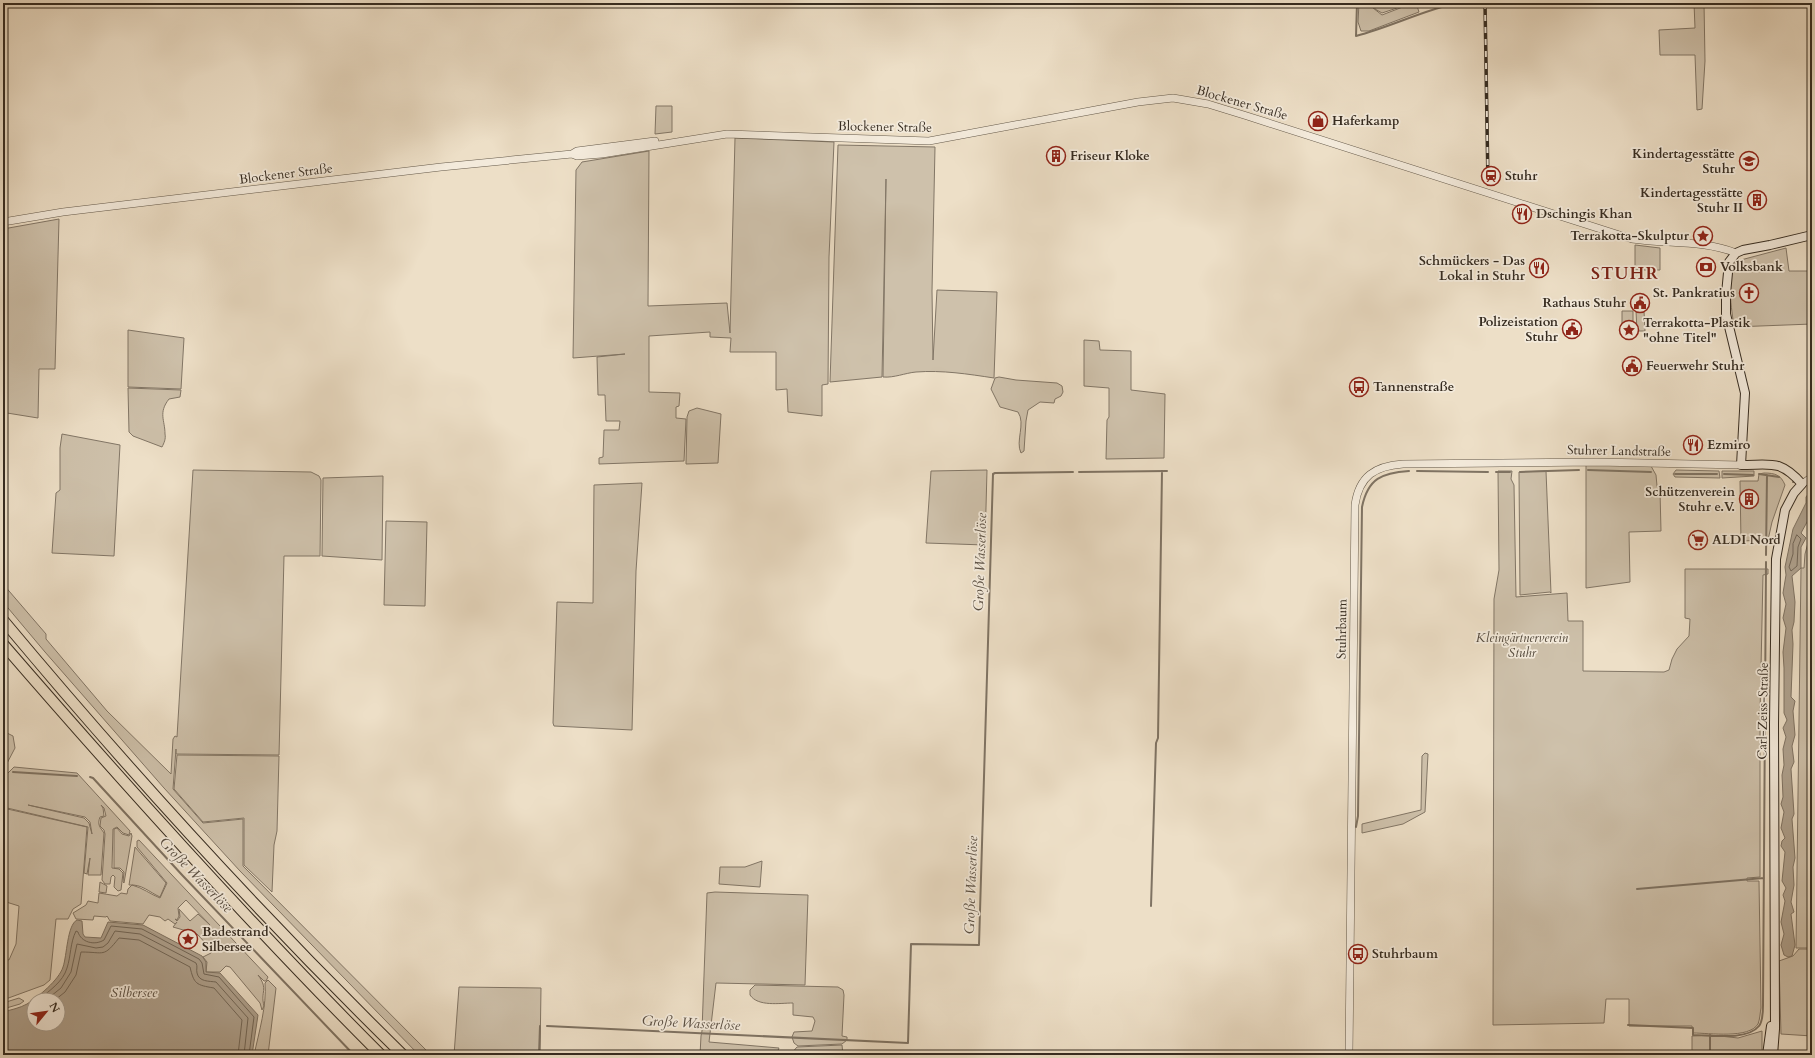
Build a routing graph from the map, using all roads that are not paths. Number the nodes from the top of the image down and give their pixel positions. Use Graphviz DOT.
graph roads {
  1 [pos="3,222"];
  2 [pos="1812,234"];
  3 [pos="1736,253"];
  4 [pos="1741,465"];
  5 [pos="1372,473"];
  6 [pos="1812,477"];
  7 [pos="1802,484"];
  8 [pos="3,620"];
  9 [pos="3,644"];
  10 [pos="1774,1013"];
  11 [pos="381,1055"];
  12 [pos="403,1055"];
  13 [pos="1349,1055"];
  14 [pos="1767,1055"];
  15 [pos="1773,1055"];
  1 -- 3 [label="street, Blockener Straße"];
  2 -- 3 [label="main road"];
  3 -- 4 [label="main road"];
  4 -- 5 [label="street, Stuhrer Landstraße"];
  4 -- 7 [label="main road"];
  5 -- 13 [label="street, Stuhrbaum"];
  6 -- 7 [label="street"];
  7 -- 10 [label="main road, Carl-Zeiss-Straße"];
  8 -- 12 [label="highway"];
  9 -- 11 [label="highway"];
  10 -- 14 [label="main road, Carl-Zeiss-Straße"];
  10 -- 15 [label="main road, Carl-Zeiss-Straße"];
}
